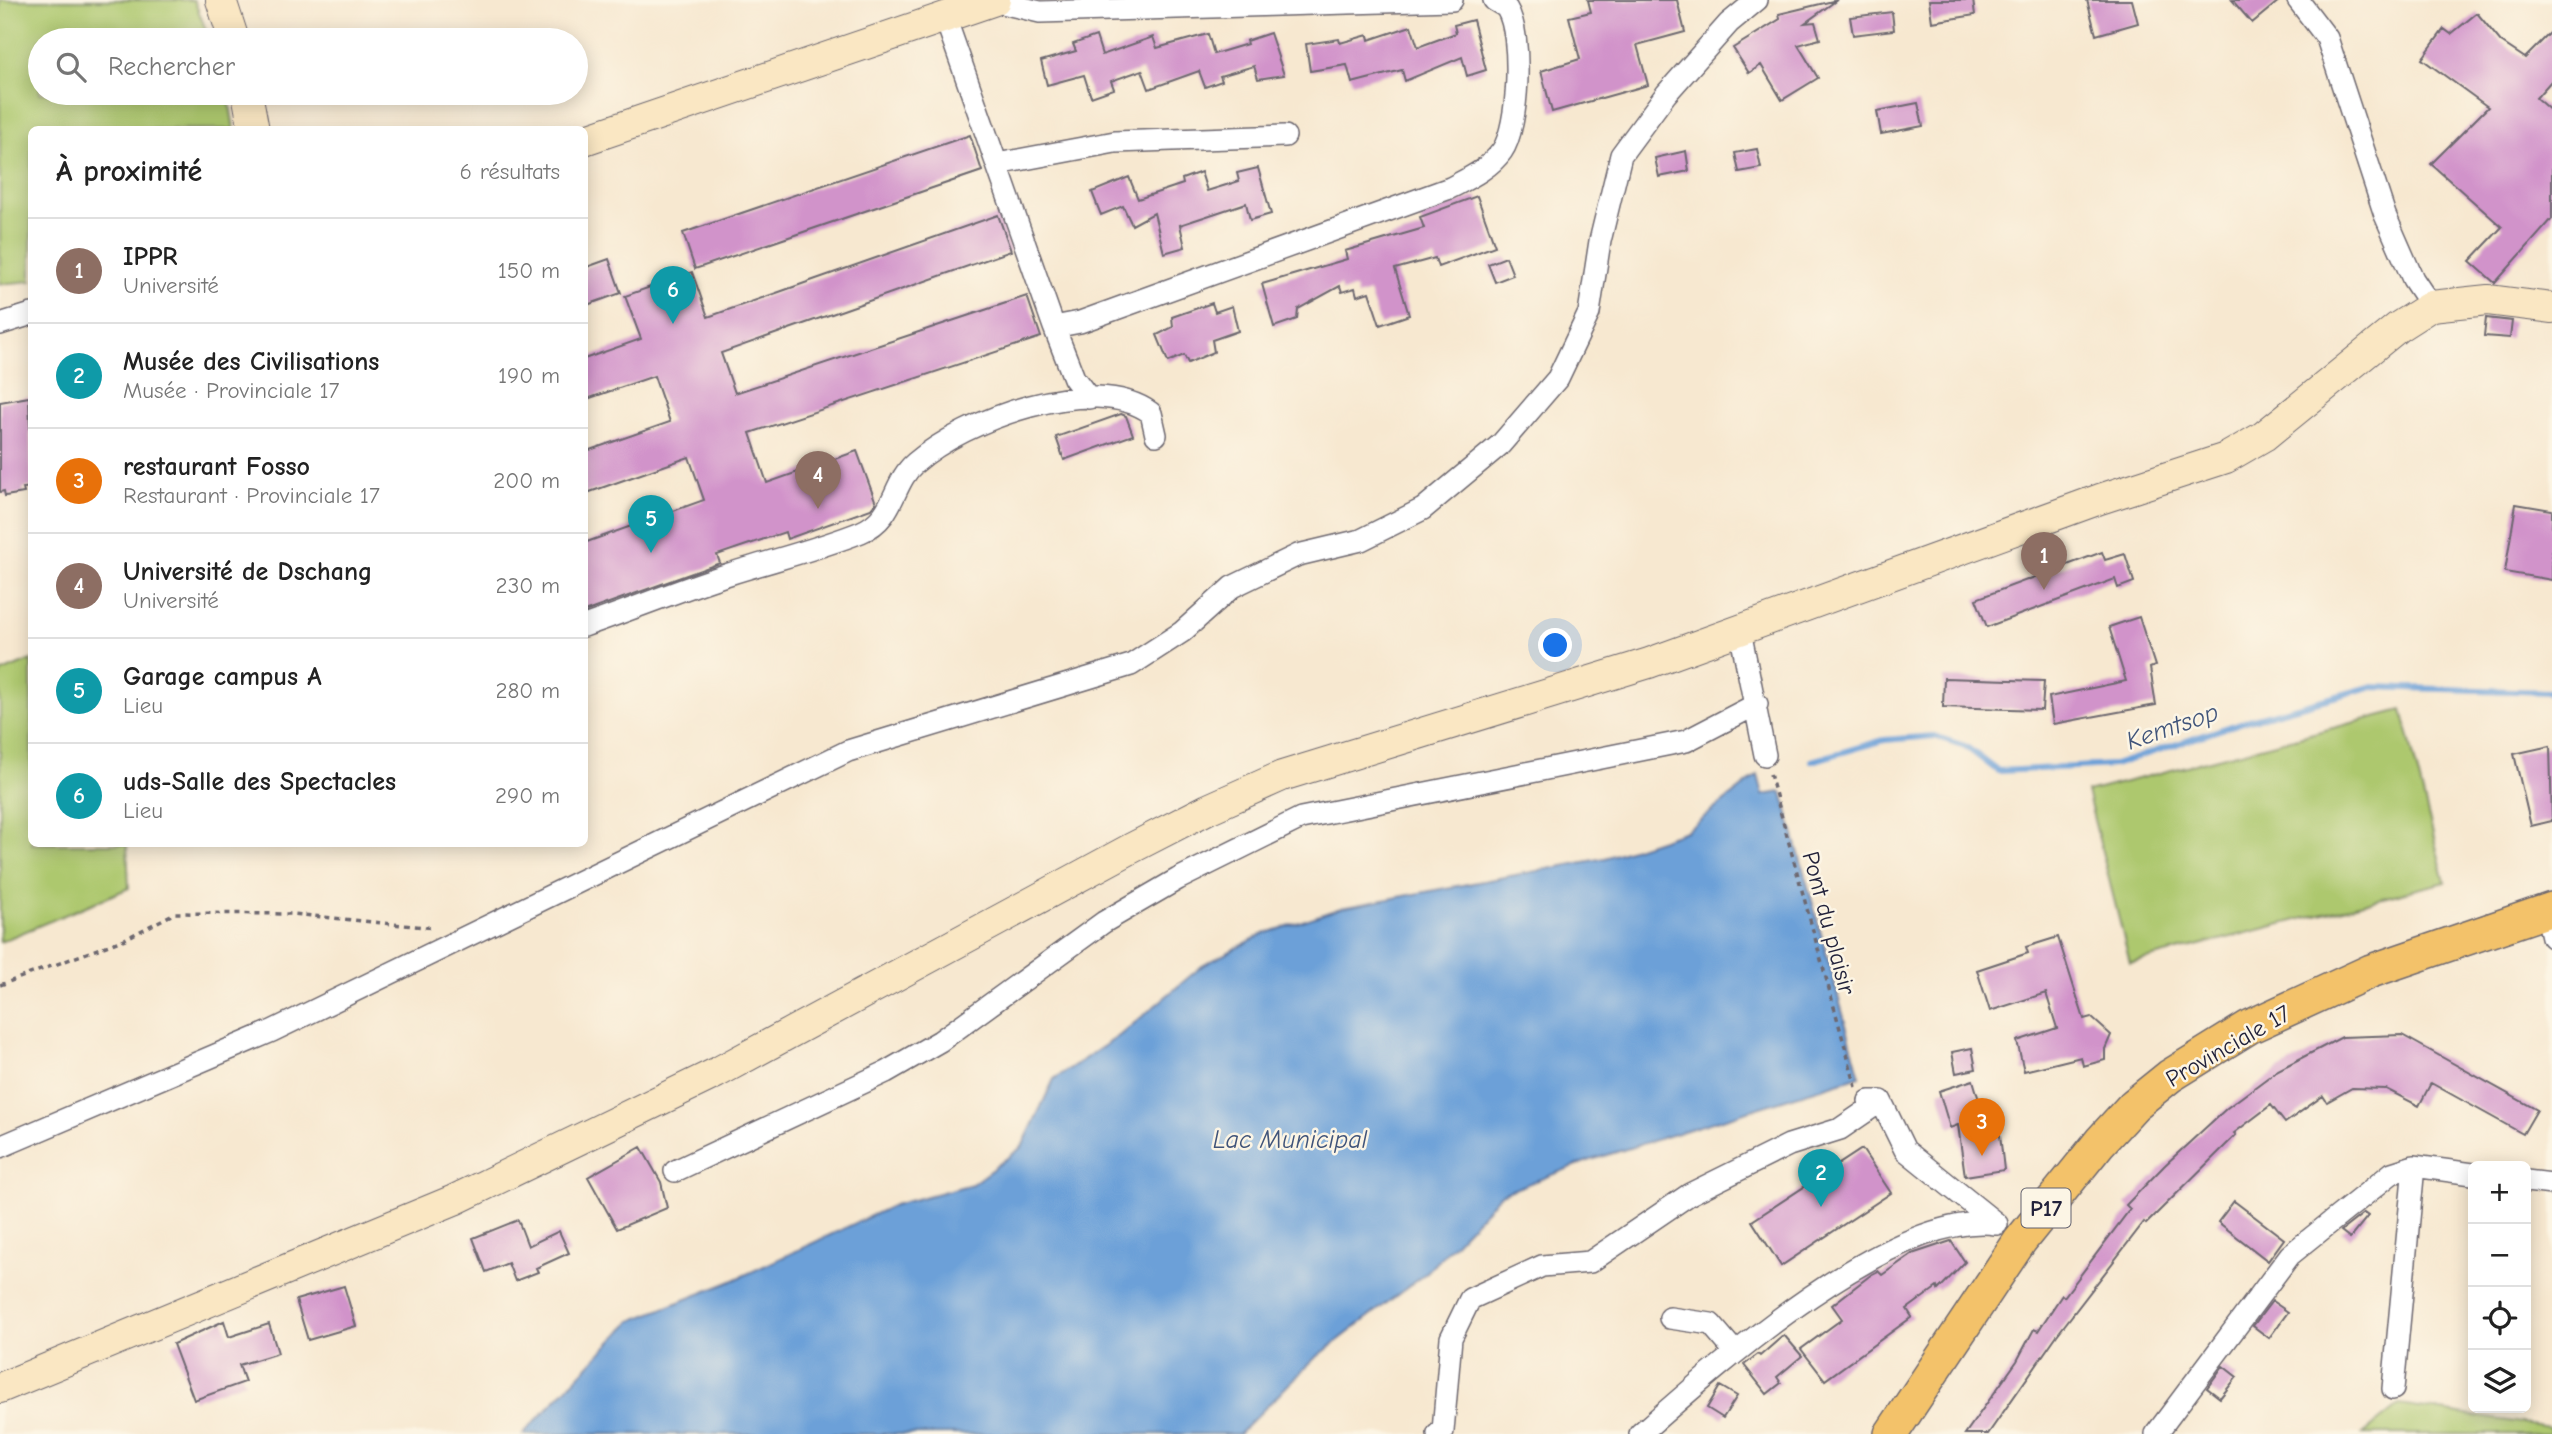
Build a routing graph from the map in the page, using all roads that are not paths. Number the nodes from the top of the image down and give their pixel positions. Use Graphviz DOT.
graph roads {
  1 [pos="221,0"];
  2 [pos="1452,0"];
  3 [pos="1494,0"];
  4 [pos="1757,0"];
  5 [pos="2298,0"];
  6 [pos="994,1"];
  7 [pos="945,17"];
  8 [pos="230,28"];
  9 [pos="249,105"];
  10 [pos="253,126"];
  11 [pos="1285,136"];
  12 [pos="588,139"];
  13 [pos="997,164"];
  14 [pos="2431,306"];
  15 [pos="2552,308"];
  16 [pos="28,315"];
  17 [pos="0,324"];
  18 [pos="1054,327"];
  19 [pos="1090,398"];
  20 [pos="1156,435"];
  21 [pos="588,625"];
  22 [pos="1740,631"];
  23 [pos="1757,704"];
  24 [pos="1765,755"];
  25 [pos="2550,919"];
  26 [pos="1860,1101"];
  27 [pos="1881,1101"];
  28 [pos="0,1147"];
  29 [pos="2414,1166"];
  30 [pos="675,1171"];
  31 [pos="2468,1173"];
  32 [pos="2531,1182"];
  33 [pos="2552,1184"];
  34 [pos="2008,1233"];
  35 [pos="1670,1318"];
  36 [pos="1735,1352"];
  37 [pos="0,1388"];
  38 [pos="2393,1389"];
  39 [pos="1441,1433"];
  40 [pos="1640,1434"];
  41 [pos="1891,1434"];
  42 [pos="2156,1434"];
  1 -- 8 [label="main road"];
  2 -- 6 [label="street"];
  3 -- 18 [label="street"];
  4 -- 28 [label="street"];
  5 -- 14 [label="street"];
  6 -- 7 [label="main road"];
  7 -- 12 [label="main road"];
  7 -- 13 [label="street"];
  9 -- 10 [label="main road"];
  11 -- 13 [label="street"];
  13 -- 18 [label="street"];
  14 -- 15 [label="main road"];
  14 -- 22 [label="main road"];
  16 -- 17 [label="street"];
  18 -- 19 [label="street"];
  19 -- 20 [label="street"];
  19 -- 21 [label="street"];
  22 -- 23 [label="street"];
  22 -- 37 [label="main road"];
  23 -- 24 [label="street"];
  23 -- 30 [label="street"];
  25 -- 34 [label="main road, Provinciale 17 / P17"];
  26 -- 27 [label="street"];
  27 -- 34 [label="street"];
  27 -- 39 [label="street"];
  29 -- 31 [label="street"];
  29 -- 38 [label="street"];
  29 -- 42 [label="street"];
  32 -- 33 [label="street"];
  34 -- 36 [label="street"];
  34 -- 41 [label="main road, Provinciale 17 / P17"];
  35 -- 36 [label="street"];
  36 -- 40 [label="street"];
}
